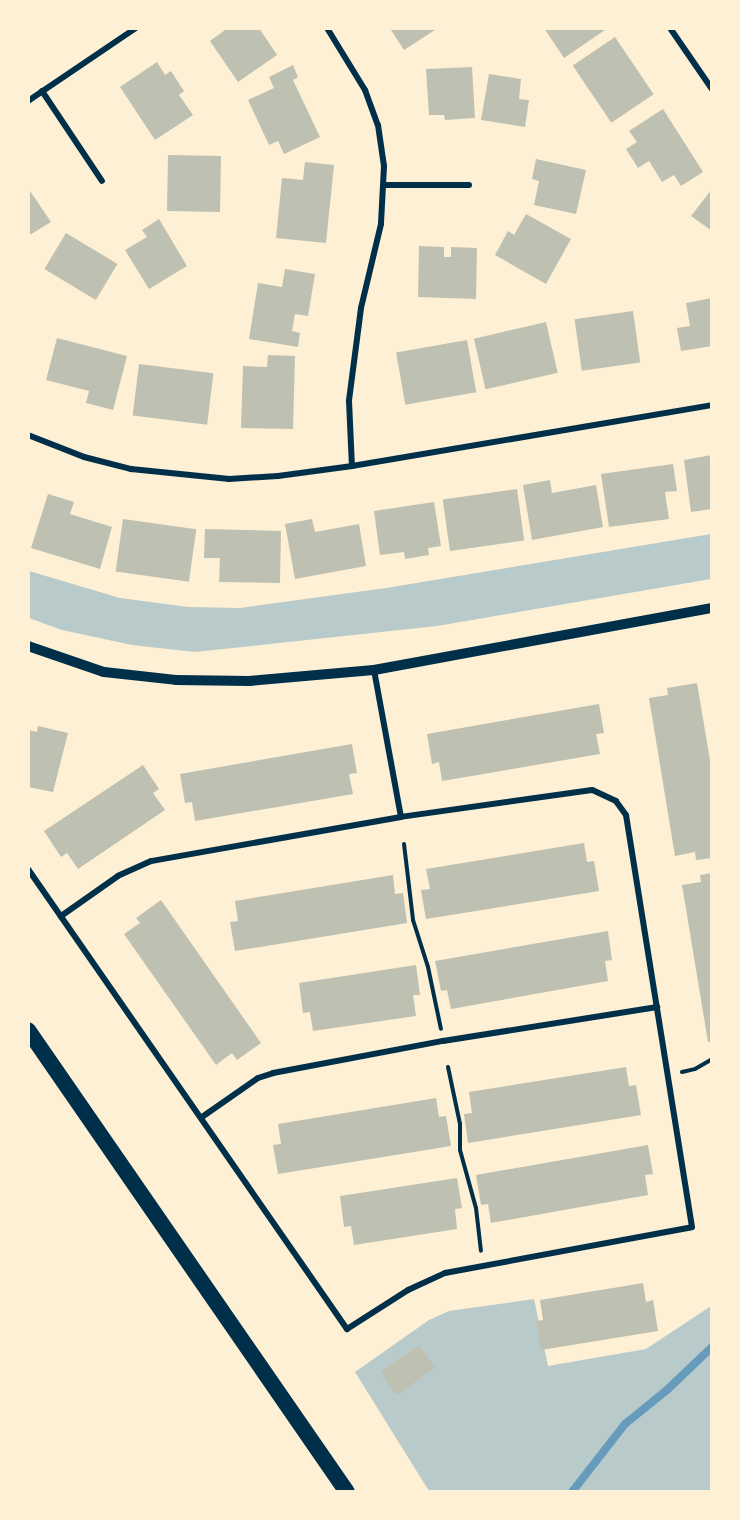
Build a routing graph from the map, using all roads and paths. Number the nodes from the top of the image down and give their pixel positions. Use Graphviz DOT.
graph roads {
  1 [pos="136,28"];
  2 [pos="327,28"];
  3 [pos="670,28"];
  4 [pos="711,89"];
  5 [pos="42,92"];
  6 [pos="28,100"];
  7 [pos="102,181"];
  8 [pos="385,184"];
  9 [pos="470,185"];
  10 [pos="711,405"];
  11 [pos="28,435"];
  12 [pos="352,466"];
  13 [pos="711,608"];
  14 [pos="28,646"];
  15 [pos="374,670"];
  16 [pos="401,818"];
  17 [pos="404,844"];
  18 [pos="28,869"];
  19 [pos="62,916"];
  20 [pos="657,1007"];
  21 [pos="28,1030"];
  22 [pos="442,1032"];
  23 [pos="711,1059"];
  24 [pos="448,1067"];
  25 [pos="682,1072"];
  26 [pos="202,1117"];
  27 [pos="481,1251"];
  28 [pos="347,1491"];
  1 -- 5 [label="street"];
  2 -- 8 [label="street"];
  3 -- 4 [label="street"];
  5 -- 6 [label="street"];
  5 -- 7 [label="street"];
  8 -- 9 [label="street"];
  8 -- 12 [label="street"];
  10 -- 12 [label="street"];
  11 -- 12 [label="street"];
  13 -- 15 [label="street"];
  14 -- 15 [label="street"];
  15 -- 16 [label="street"];
  16 -- 19 [label="street"];
  16 -- 20 [label="street"];
  17 -- 22 [label="path"];
  18 -- 19 [label="street"];
  19 -- 26 [label="street"];
  20 -- 26 [label="street"];
  20 -- 26 [label="street"];
  21 -- 28 [label="highway"];
  23 -- 25 [label="path"];
  24 -- 27 [label="path"];
}
